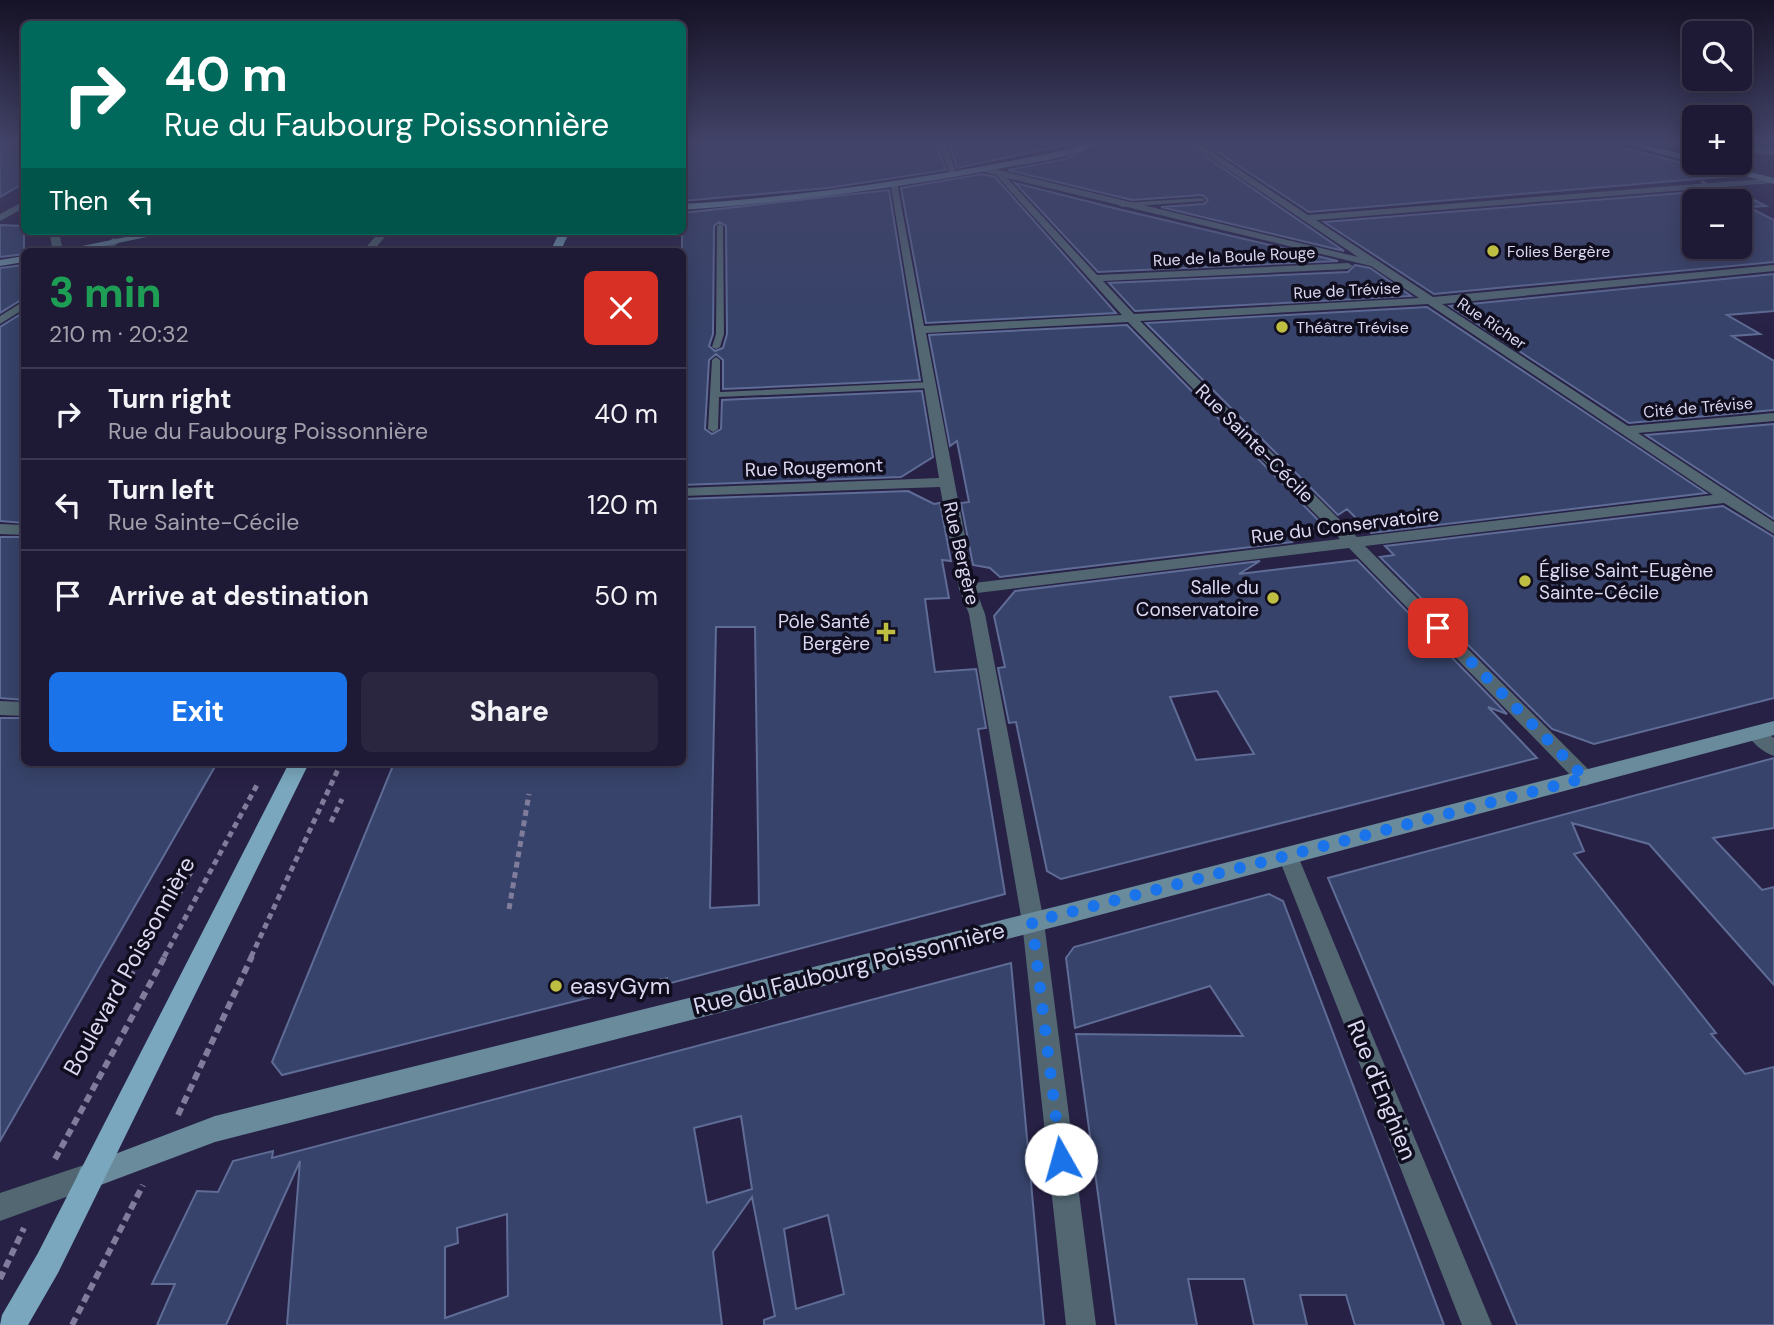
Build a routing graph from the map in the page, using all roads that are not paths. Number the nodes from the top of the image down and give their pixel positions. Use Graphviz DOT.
graph roads {
  1 [pos="742,205"];
  2 [pos="897,205"];
  3 [pos="1027,205"];
  4 [pos="1122,205"];
  5 [pos="1286,205"];
  6 [pos="1472,205"];
  7 [pos="21,206"];
  8 [pos="686,207"];
  9 [pos="1306,218"];
  10 [pos="0,219"];
  11 [pos="17,220"];
  12 [pos="720,226"];
  13 [pos="147,235"];
  14 [pos="382,235"];
  15 [pos="117,240"];
  16 [pos="78,248"];
  17 [pos="106,248"];
  18 [pos="371,248"];
  19 [pos="21,260"];
  20 [pos="0,264"];
  21 [pos="1376,264"];
  22 [pos="1774,268"];
  23 [pos="1093,278"];
  24 [pos="1430,301"];
  25 [pos="21,306"];
  26 [pos="1131,318"];
  27 [pos="0,321"];
  28 [pos="920,330"];
  29 [pos="720,334"];
  30 [pos="716,347"];
  31 [pos="716,360"];
  32 [pos="930,385"];
  33 [pos="715,395"];
  34 [pos="1774,417"];
  35 [pos="713,429"];
  36 [pos="1625,430"];
  37 [pos="946,482"];
  38 [pos="686,492"];
  39 [pos="1727,498"];
  40 [pos="0,529"];
  41 [pos="1774,529"];
  42 [pos="21,530"];
  43 [pos="1356,543"];
  44 [pos="967,589"];
  45 [pos="0,708"];
  46 [pos="21,709"];
  47 [pos="1765,731"];
  48 [pos="1774,749"];
  49 [pos="297,766"];
  50 [pos="1585,778"];
  51 [pos="1288,856"];
  52 [pos="1032,922"];
  53 [pos="90,1175"];
  54 [pos="0,1207"];
  55 [pos="12,1325"];
  56 [pos="1081,1325"];
  57 [pos="1477,1325"];
  1 -- 8 [label="street"];
  2 -- 28 [label="street, Rue Bergère"];
  3 -- 23 [label="street, Rue Sainte-Cécile"];
  4 -- 21 [label="street"];
  5 -- 9 [label="street, Rue Richer"];
  6 -- 9 [label="street"];
  7 -- 10 [label="street"];
  9 -- 21 [label="street, Rue Richer"];
  10 -- 11 [label="street"];
  12 -- 29 [label="lane"];
  13 -- 15 [label="street"];
  14 -- 18 [label="street"];
  15 -- 16 [label="street"];
  15 -- 17 [label="street"];
  19 -- 20 [label="street"];
  21 -- 23 [label="street, Rue de la Boule Rouge"];
  21 -- 24 [label="street, Rue Richer"];
  22 -- 24 [label="street, Rue de Trévise"];
  23 -- 26 [label="street, Rue Sainte-Cécile"];
  24 -- 26 [label="street, Rue de Trévise"];
  24 -- 36 [label="street, Rue Richer"];
  25 -- 27 [label="street"];
  26 -- 28 [label="street, Rue de Trévise"];
  26 -- 43 [label="street, Rue Sainte-Cécile"];
  28 -- 32 [label="street, Rue Bergère"];
  29 -- 30 [label="lane"];
  31 -- 33 [label="lane"];
  32 -- 33 [label="lane"];
  32 -- 37 [label="street, Rue Bergère"];
  33 -- 35 [label="lane"];
  34 -- 36 [label="street, Cité de Trévise"];
  36 -- 39 [label="street, Rue Richer"];
  37 -- 38 [label="street, Rue Rougemont"];
  37 -- 44 [label="street, Rue Bergère"];
  39 -- 41 [label="street, Rue Richer"];
  39 -- 43 [label="street, Rue du Conservatoire"];
  40 -- 42 [label="street"];
  43 -- 44 [label="street, Rue du Conservatoire"];
  43 -- 50 [label="street, Rue Sainte-Cécile"];
  44 -- 52 [label="street, Rue Bergère"];
  45 -- 46 [label="street"];
  47 -- 48 [label="street"];
  47 -- 50 [label="street, Rue du Faubourg Poissonnière"];
  49 -- 53 [label="main road"];
  50 -- 51 [label="street, Rue du Faubourg Poissonnière"];
  51 -- 52 [label="street, Rue du Faubourg Poissonnière"];
  51 -- 57 [label="street, Rue d'Enghien"];
  52 -- 53 [label="street, Rue du Faubourg Poissonnière"];
  52 -- 56 [label="street, Rue Bergère"];
  53 -- 54 [label="street"];
  53 -- 55 [label="main road"];
}
